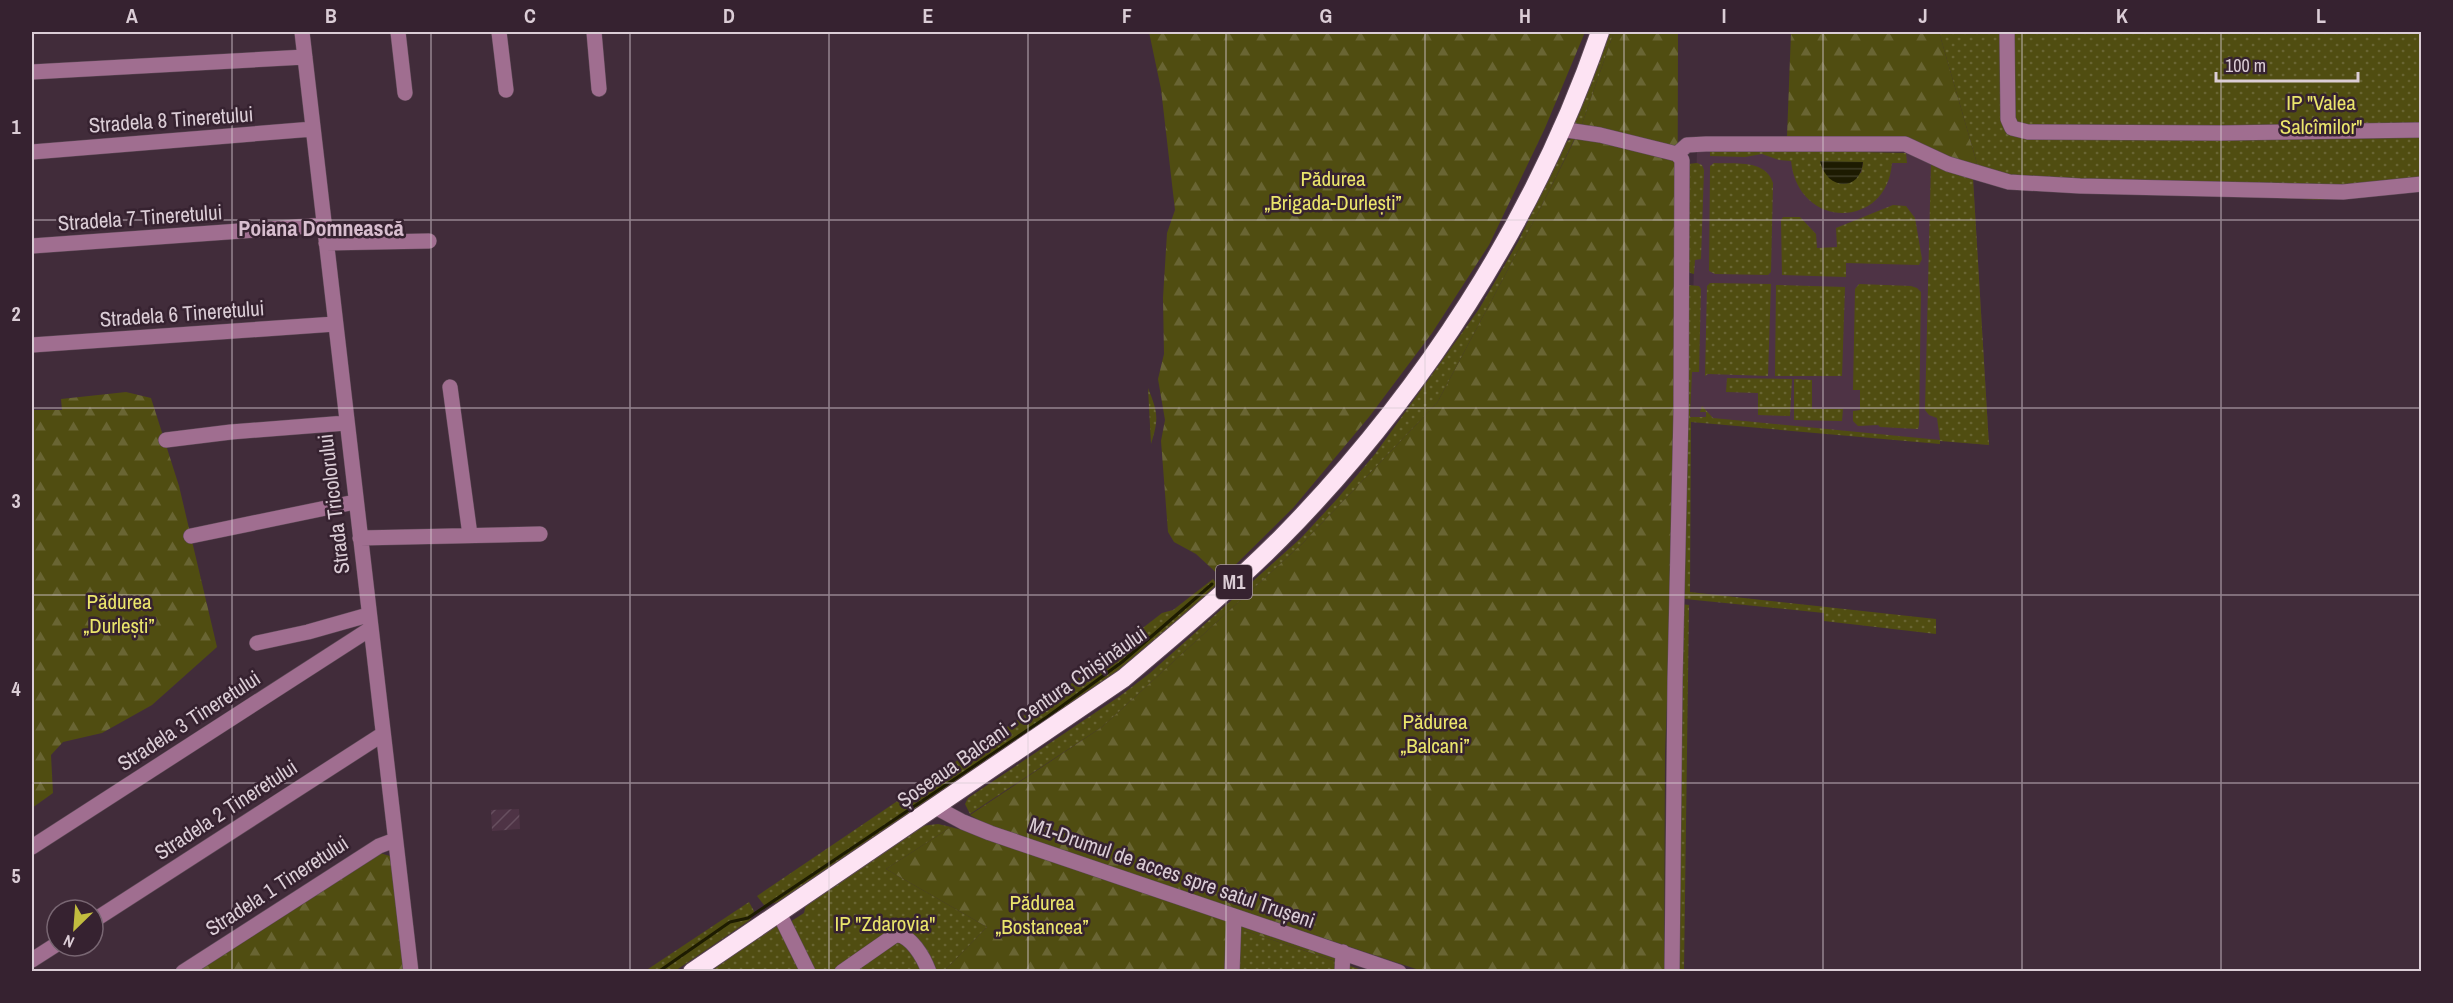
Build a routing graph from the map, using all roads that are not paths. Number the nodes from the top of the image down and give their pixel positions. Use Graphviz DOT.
graph roads {
  1 [pos="302,32"];
  2 [pos="398,32"];
  3 [pos="499,32"];
  4 [pos="594,32"];
  5 [pos="1600,32"];
  6 [pos="2007,32"];
  7 [pos="304,57"];
  8 [pos="32,72"];
  9 [pos="599,89"];
  10 [pos="506,90"];
  11 [pos="405,93"];
  12 [pos="313,129"];
  13 [pos="1560,129"];
  14 [pos="2421,130"];
  15 [pos="32,152"];
  16 [pos="1677,154"];
  17 [pos="2421,184"];
  18 [pos="324,225"];
  19 [pos="429,241"];
  20 [pos="326,243"];
  21 [pos="32,246"];
  22 [pos="334,324"];
  23 [pos="32,345"];
  24 [pos="450,387"];
  25 [pos="346,423"];
  26 [pos="166,440"];
  27 [pos="355,502"];
  28 [pos="540,534"];
  29 [pos="191,536"];
  30 [pos="470,536"];
  31 [pos="360,538"];
  32 [pos="369,622"];
  33 [pos="257,643"];
  34 [pos="382,734"];
  35 [pos="935,807"];
  36 [pos="396,840"];
  37 [pos="32,848"];
  38 [pos="105,913"];
  39 [pos="779,913"];
  40 [pos="1233,916"];
  41 [pos="45,952"];
  42 [pos="1343,952"];
  43 [pos="32,960"];
  44 [pos="183,972"];
  45 [pos="411,972"];
  46 [pos="692,972"];
  47 [pos="808,972"];
  48 [pos="842,972"];
  49 [pos="929,972"];
  50 [pos="1232,972"];
  51 [pos="1342,972"];
  52 [pos="1399,972"];
  53 [pos="1671,972"];
  1 -- 7 [label="street, Strada Tricolorului"];
  2 -- 11 [label="street"];
  3 -- 10 [label="street"];
  4 -- 9 [label="street"];
  5 -- 13 [label="highway, Șoseaua Balcani - Centura Chișinăului / M1"];
  6 -- 14 [label="street"];
  7 -- 8 [label="street"];
  7 -- 12 [label="street, Strada Tricolorului"];
  12 -- 15 [label="street, Stradela 8 Tineretului"];
  12 -- 18 [label="street, Strada Tricolorului"];
  13 -- 16 [label="street"];
  13 -- 35 [label="highway, Șoseaua Balcani - Centura Chișinăului / M1"];
  16 -- 17 [label="street"];
  16 -- 53 [label="street"];
  18 -- 20 [label="street, Strada Tricolorului"];
  18 -- 21 [label="street, Stradela 7 Tineretului"];
  19 -- 20 [label="street"];
  20 -- 22 [label="street, Strada Tricolorului"];
  22 -- 23 [label="street, Stradela 6 Tineretului"];
  22 -- 25 [label="street, Strada Tricolorului"];
  24 -- 30 [label="street"];
  25 -- 26 [label="street"];
  25 -- 27 [label="street, Strada Tricolorului"];
  27 -- 29 [label="street"];
  27 -- 31 [label="street, Strada Tricolorului"];
  28 -- 30 [label="street"];
  30 -- 31 [label="street"];
  31 -- 32 [label="street, Strada Tricolorului"];
  32 -- 33 [label="street, Stradela 3 Tineretului"];
  32 -- 34 [label="street, Strada Tricolorului"];
  32 -- 37 [label="street, Stradela 3 Tineretului"];
  34 -- 36 [label="street, Strada Tricolorului"];
  34 -- 38 [label="street, Stradela 2 Tineretului"];
  35 -- 39 [label="highway, Șoseaua Balcani - Centura Chișinăului / M1"];
  35 -- 40 [label="street, M1-Drumul de acces spre satul Trușeni"];
  36 -- 44 [label="street, Stradela 1 Tineretului"];
  36 -- 45 [label="street, Strada Tricolorului"];
  39 -- 46 [label="highway, Șoseaua Balcani - Centura Chișinăului / M1"];
  39 -- 47 [label="street"];
  40 -- 42 [label="street, M1-Drumul de acces spre satul Trușeni"];
  40 -- 50 [label="street"];
  41 -- 43 [label="street"];
  42 -- 51 [label="street"];
  42 -- 52 [label="street, M1-Drumul de acces spre satul Trușeni"];
  48 -- 49 [label="street"];
}
